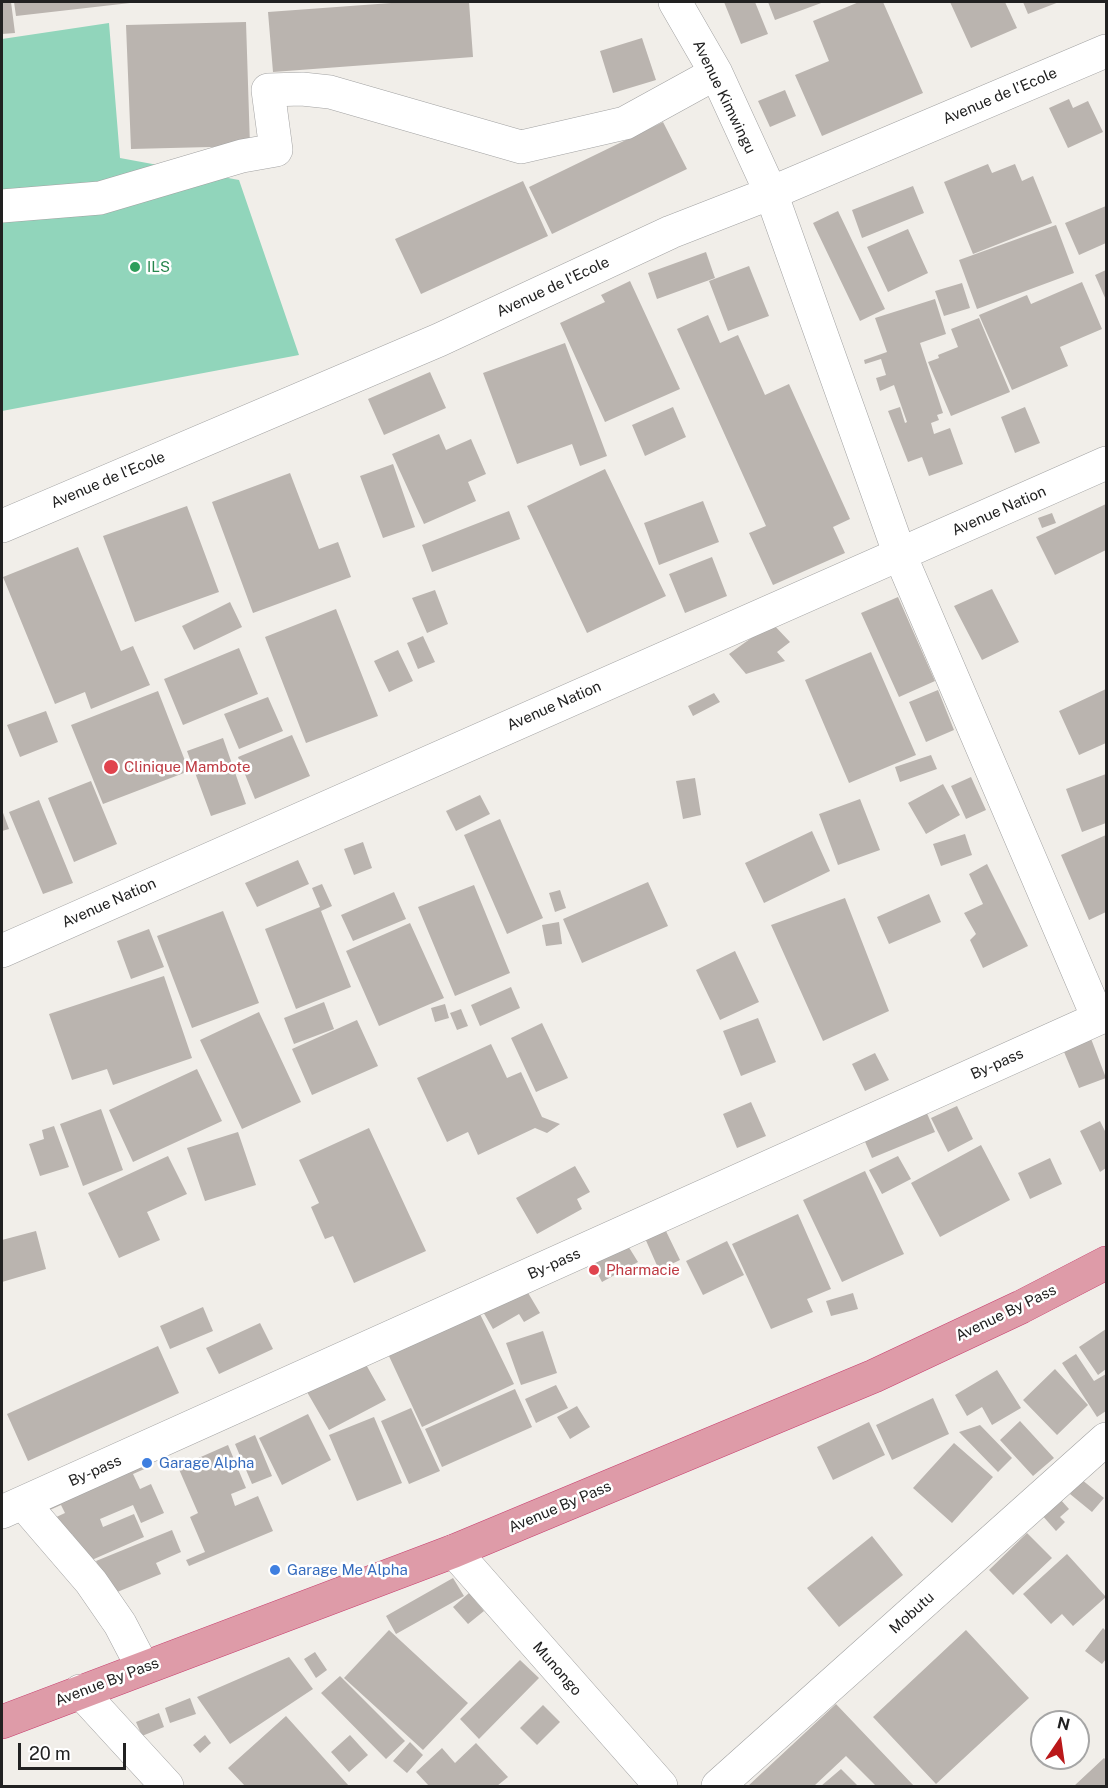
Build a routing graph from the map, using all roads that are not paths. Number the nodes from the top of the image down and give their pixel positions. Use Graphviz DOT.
graph roads {
  1 [pos="675,2"];
  2 [pos="1107,51"];
  3 [pos="716,73"];
  4 [pos="771,193"];
  5 [pos="2,206"];
  6 [pos="1107,463"];
  7 [pos="2,526"];
  8 [pos="900,555"];
  9 [pos="2,951"];
  10 [pos="1102,1017"];
  11 [pos="1107,1263"];
  12 [pos="1107,1439"];
  13 [pos="12,1507"];
  14 [pos="454,1551"];
  15 [pos="142,1668"];
  16 [pos="80,1691"];
  17 [pos="2,1722"];
  18 [pos="167,1786"];
  19 [pos="661,1786"];
  20 [pos="718,1786"];
  1 -- 3 [label="street, Avenue Kimwingu"];
  2 -- 4 [label="street, Avenue de l'Ecole"];
  3 -- 4 [label="street, Avenue Kimwingu"];
  3 -- 5 [label="street"];
  4 -- 7 [label="street, Avenue de l'Ecole"];
  4 -- 8 [label="street, Avenue Kimwingu"];
  6 -- 8 [label="street, Avenue Nation"];
  8 -- 9 [label="street, Avenue Nation"];
  8 -- 10 [label="street, Avenue Kimwingu"];
  10 -- 13 [label="street, By-pass"];
  11 -- 14 [label="highway, Avenue By Pass"];
  12 -- 20 [label="street, Mobutu"];
  13 -- 15 [label="street"];
  14 -- 15 [label="highway, Avenue By Pass"];
  14 -- 19 [label="street, Munongo"];
  15 -- 16 [label="highway, Avenue By Pass"];
  16 -- 17 [label="highway, Avenue By Pass"];
  16 -- 18 [label="street"];
}
